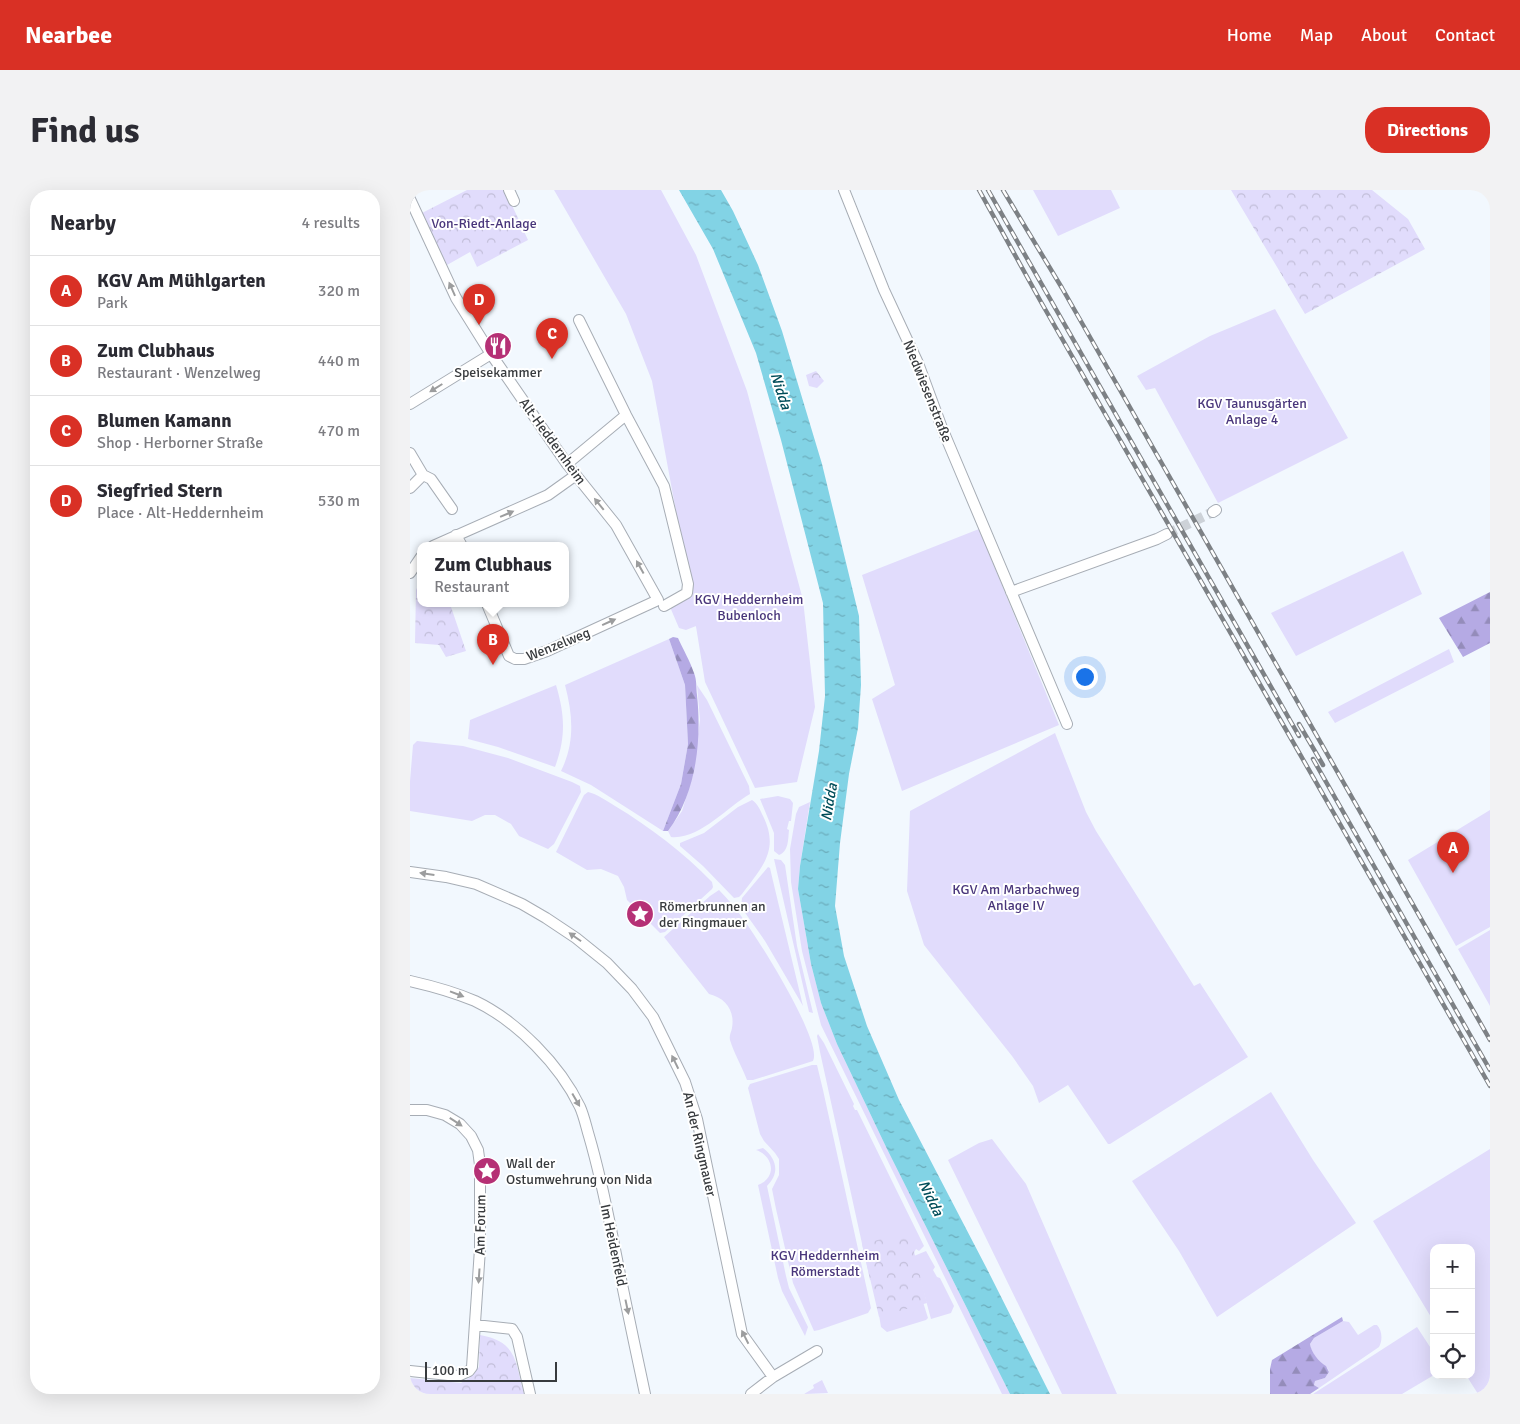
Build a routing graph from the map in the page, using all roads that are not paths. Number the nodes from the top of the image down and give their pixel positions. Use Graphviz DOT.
graph roads {
  1 [pos="509,190"];
  2 [pos="844,190"];
  3 [pos="410,199"];
  4 [pos="514,200"];
  5 [pos="579,320"];
  6 [pos="491,354"];
  7 [pos="410,404"];
  8 [pos="626,416"];
  9 [pos="410,453"];
  10 [pos="567,464"];
  11 [pos="424,475"];
  12 [pos="576,476"];
  13 [pos="410,488"];
  14 [pos="452,509"];
  15 [pos="1167,534"];
  16 [pos="456,535"];
  17 [pos="441,542"];
  18 [pos="460,542"];
  19 [pos="417,562"];
  20 [pos="410,573"];
  21 [pos="1011,592"];
  22 [pos="661,603"];
  23 [pos="488,607"];
  24 [pos="1067,724"];
  25 [pos="410,872"];
  26 [pos="410,982"];
  27 [pos="410,1110"];
  28 [pos="475,1325"];
  29 [pos="817,1352"];
  30 [pos="410,1372"];
  31 [pos="772,1377"];
  32 [pos="530,1394"];
  33 [pos="646,1394"];
  34 [pos="751,1394"];
  1 -- 4 [label="street"];
  2 -- 21 [label="street, Niedwiesenstraße"];
  6 -- 3 [label="street, Alt-Heddernheim, one-way"];
  5 -- 8 [label="street"];
  6 -- 7 [label="street, one-way"];
  6 -- 10 [label="street, Alt-Heddernheim"];
  8 -- 10 [label="street"];
  8 -- 22 [label="street"];
  9 -- 11 [label="street"];
  10 -- 12 [label="street, Alt-Heddernheim"];
  11 -- 13 [label="street"];
  11 -- 14 [label="street"];
  16 -- 12 [label="street, one-way"];
  22 -- 12 [label="street, Alt-Heddernheim, one-way"];
  15 -- 21 [label="street"];
  16 -- 17 [label="street"];
  16 -- 18 [label="street"];
  19 -- 20 [label="street"];
  21 -- 24 [label="street, Niedwiesenstraße"];
  23 -- 22 [label="street, Wenzelweg, one-way"];
  31 -- 25 [label="street, An der Ringmauer, one-way"];
  26 -- 33 [label="street, Im Heidenfeld, one-way"];
  27 -- 28 [label="street, Am Forum, one-way"];
  28 -- 30 [label="street, Am Forum"];
  28 -- 32 [label="street"];
  29 -- 31 [label="street"];
  31 -- 34 [label="street"];
}
